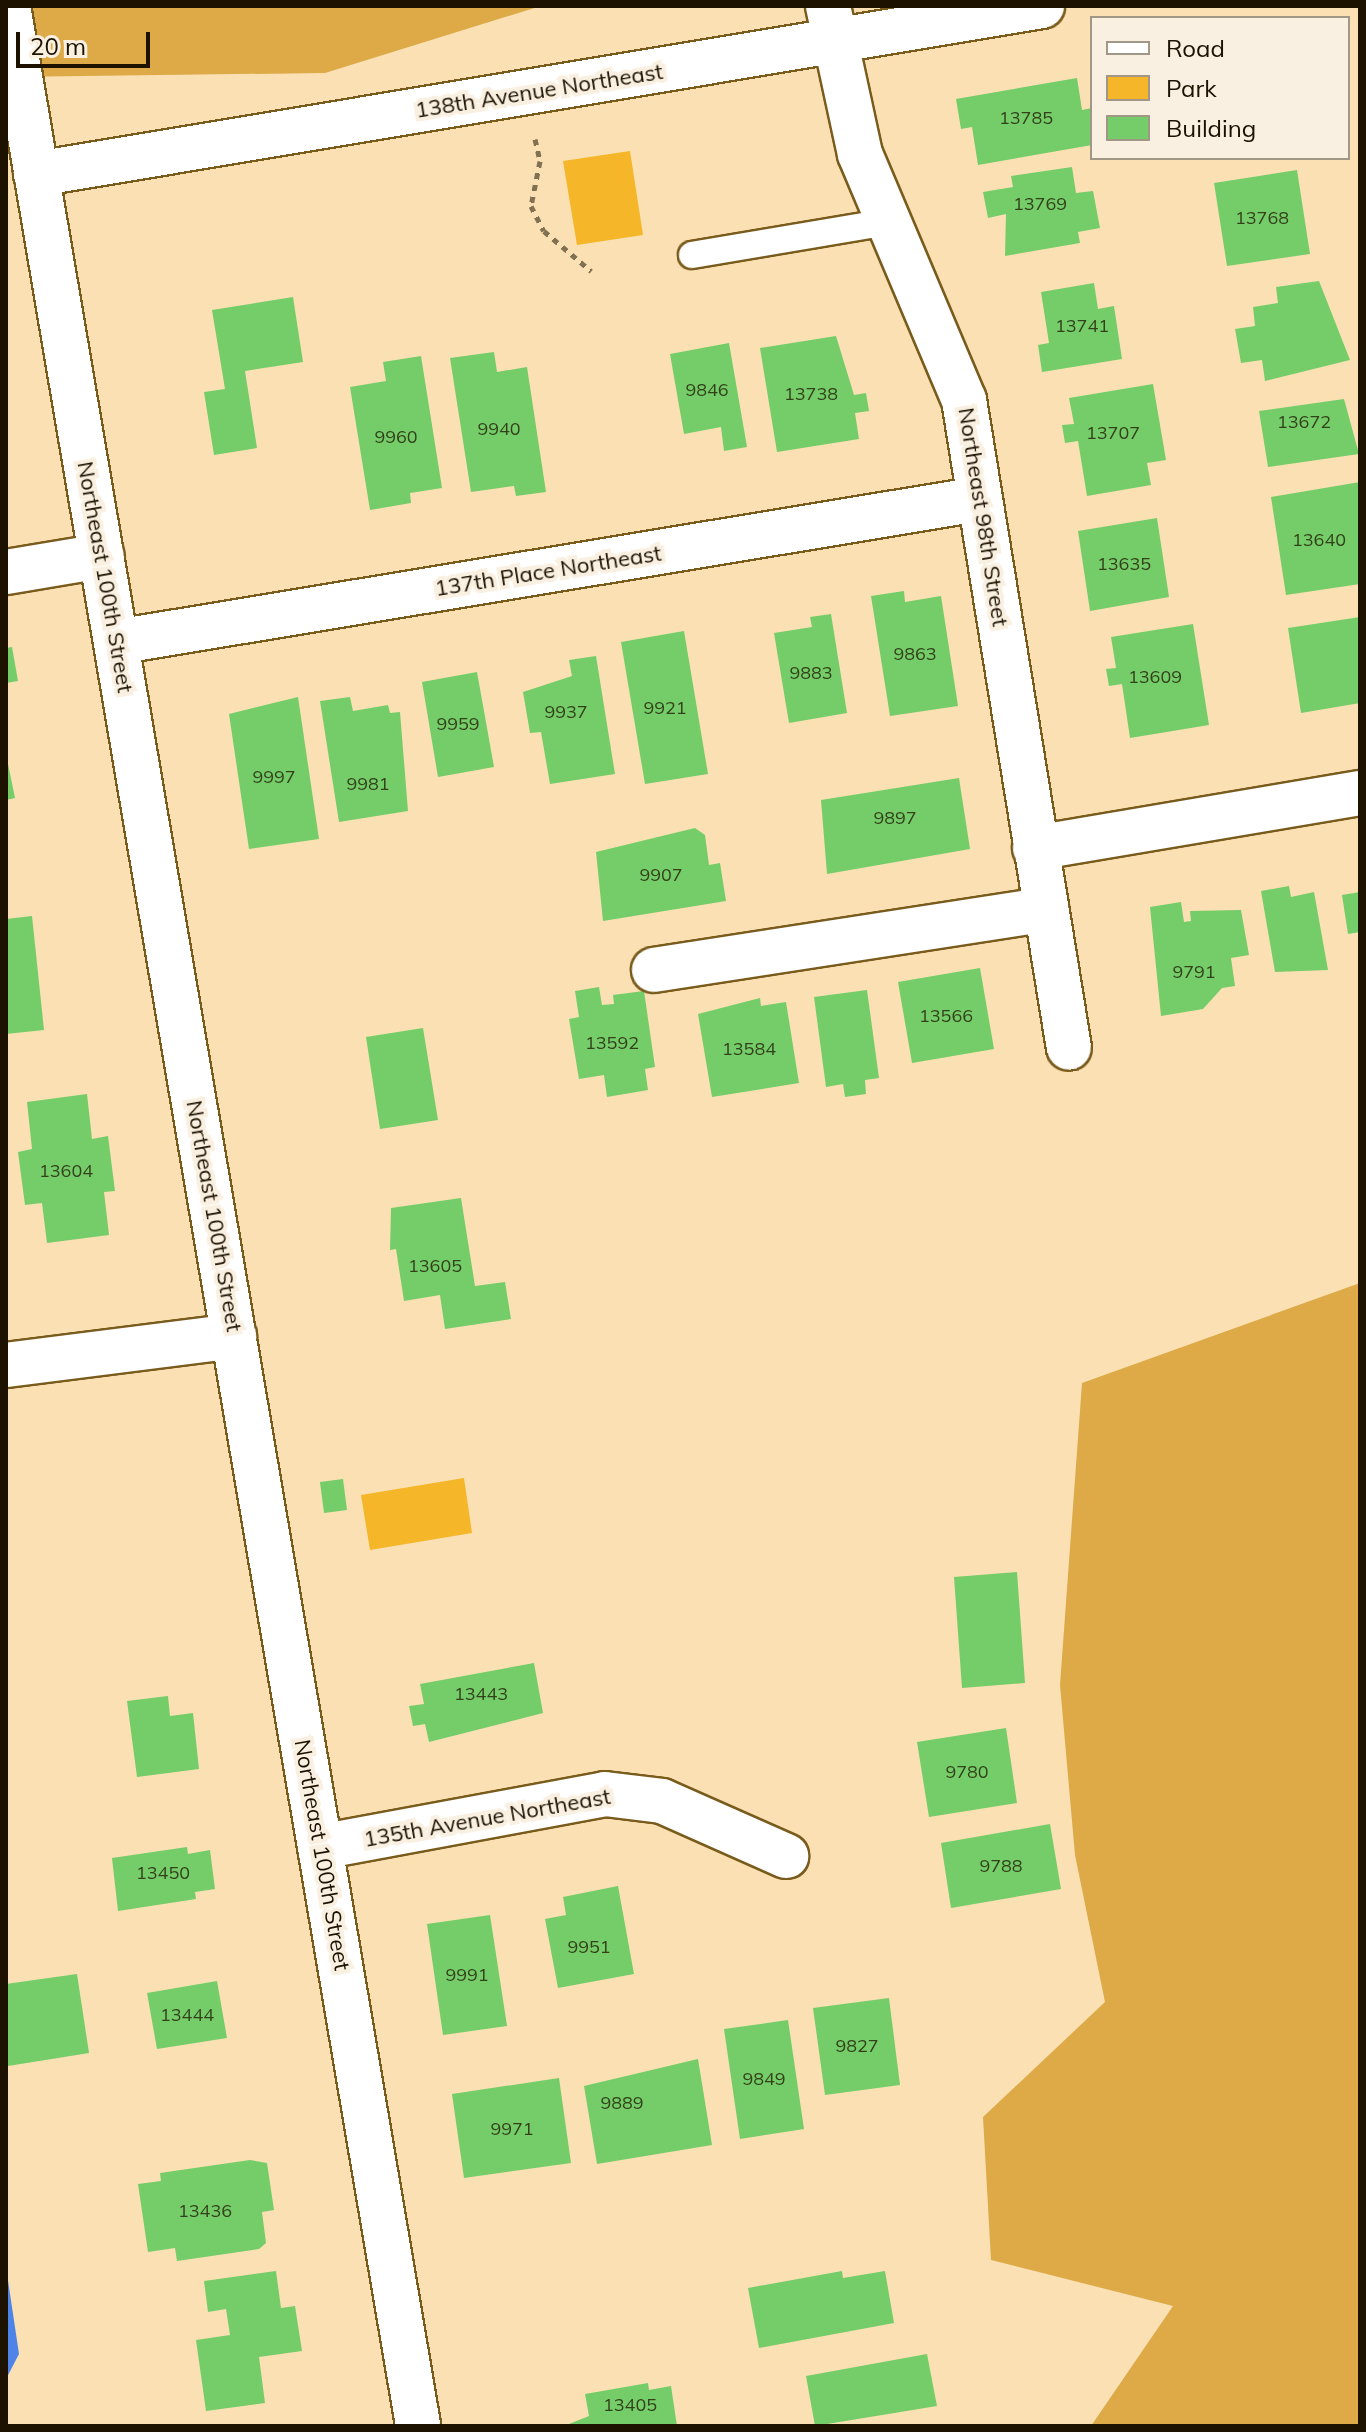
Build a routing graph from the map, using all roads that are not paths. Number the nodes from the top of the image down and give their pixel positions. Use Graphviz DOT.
graph roads {
  1 [pos="8,6"];
  2 [pos="1042,6"];
  3 [pos="830,24"];
  4 [pos="36,174"];
  5 [pos="887,222"];
  6 [pos="692,255"];
  7 [pos="979,499"];
  8 [pos="102,556"];
  9 [pos="6,572"];
  10 [pos="116,642"];
  11 [pos="1360,793"];
  12 [pos="1035,848"];
  13 [pos="1046,909"];
  14 [pos="654,970"];
  15 [pos="1069,1048"];
  16 [pos="234,1336"];
  17 [pos="6,1365"];
  18 [pos="320,1847"];
  19 [pos="786,1856"];
  20 [pos="418,2426"];
  1 -- 4 [label="street, Northeast 100th Street"];
  2 -- 3 [label="street, 138th Avenue Northeast"];
  3 -- 4 [label="street, 138th Avenue Northeast"];
  3 -- 5 [label="street, Northeast 98th Street"];
  4 -- 8 [label="street, Northeast 100th Street"];
  5 -- 6 [label="lane"];
  5 -- 7 [label="street, Northeast 98th Street"];
  7 -- 10 [label="street, 137th Place Northeast"];
  7 -- 12 [label="street, Northeast 98th Street"];
  8 -- 9 [label="street"];
  8 -- 10 [label="street, Northeast 100th Street"];
  10 -- 16 [label="street, Northeast 100th Street"];
  11 -- 12 [label="street"];
  12 -- 13 [label="street, Northeast 98th Street"];
  13 -- 14 [label="street"];
  13 -- 15 [label="street, Northeast 98th Street"];
  16 -- 17 [label="street"];
  16 -- 18 [label="street, Northeast 100th Street"];
  18 -- 19 [label="street, 135th Avenue Northeast"];
  18 -- 20 [label="street, Northeast 100th Street"];
}
